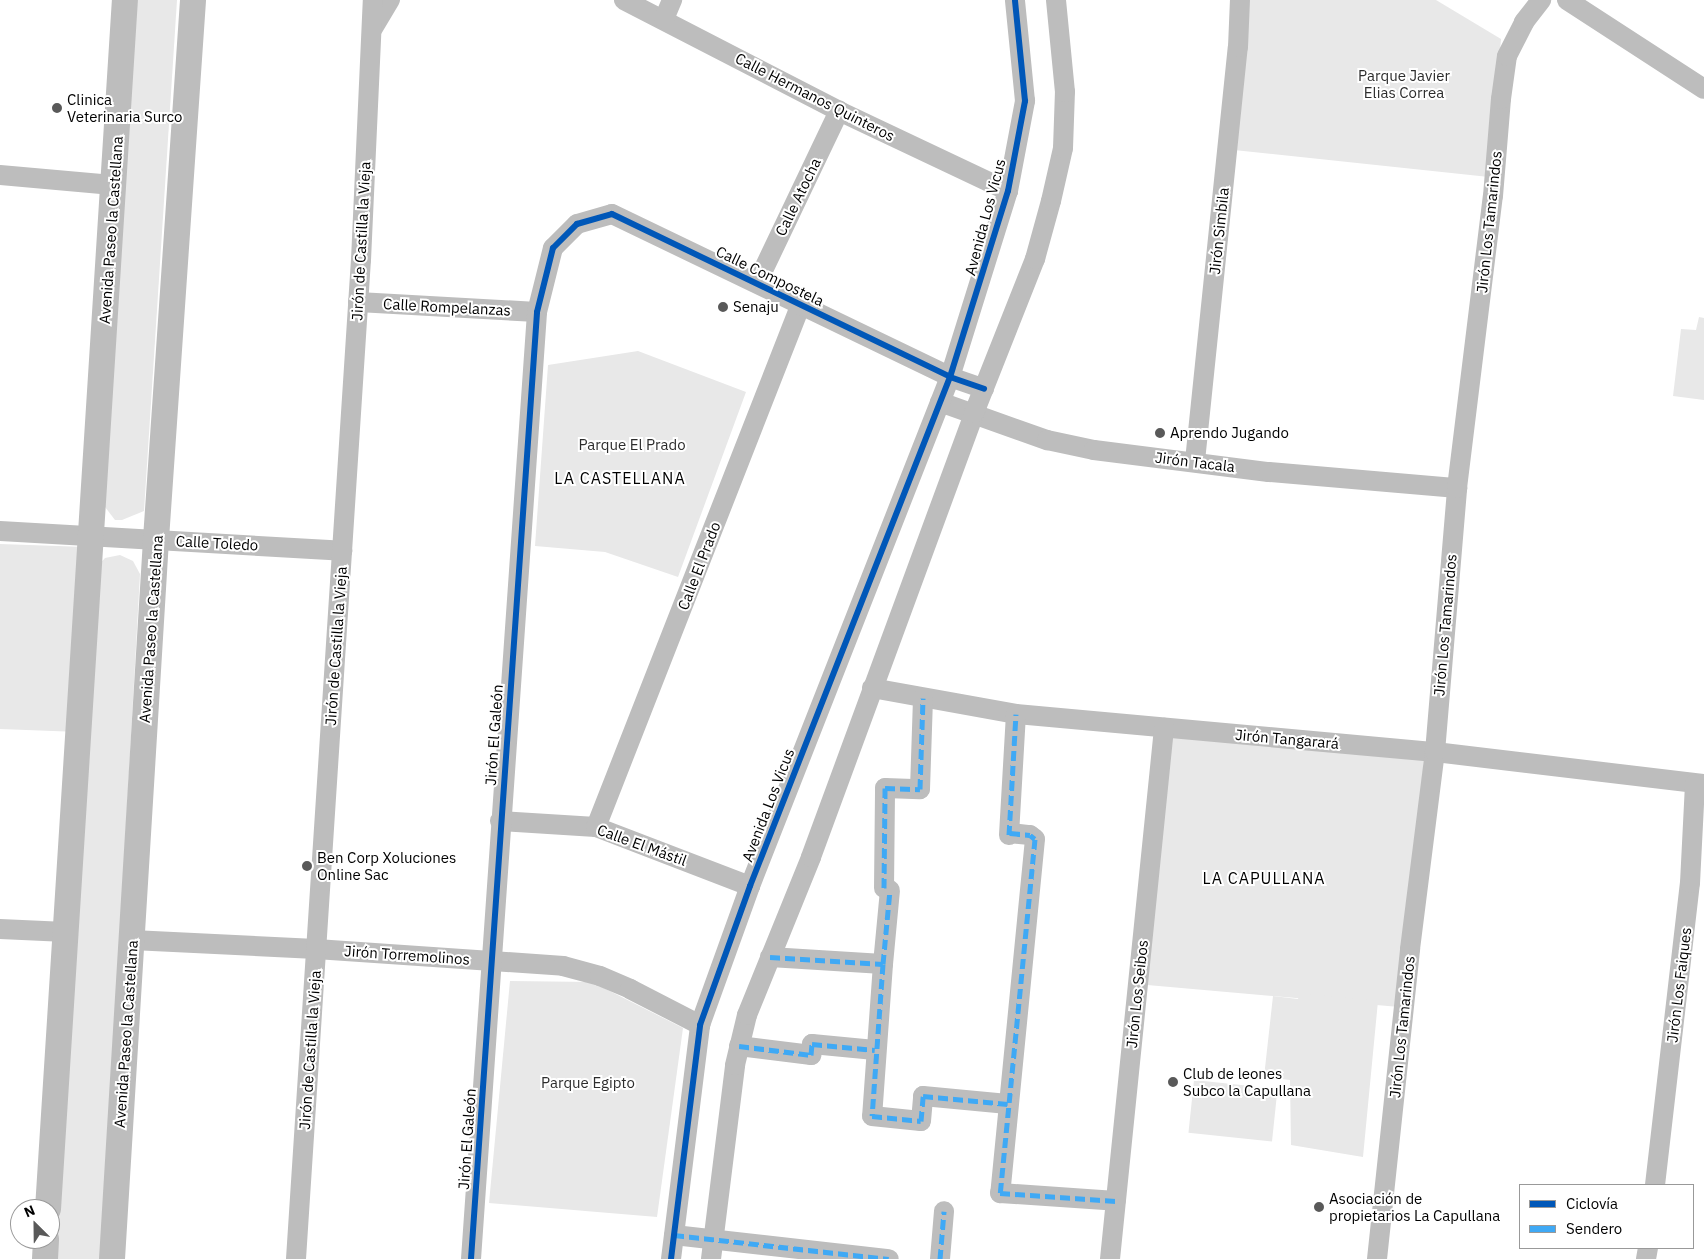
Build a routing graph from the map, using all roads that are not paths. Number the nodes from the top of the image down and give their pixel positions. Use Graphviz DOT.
graph roads {
  1 [pos="125,0"];
  2 [pos="193,0"];
  3 [pos="373,0"];
  4 [pos="390,0"];
  5 [pos="624,0"];
  6 [pos="672,0"];
  7 [pos="1015,0"];
  8 [pos="1056,0"];
  9 [pos="1240,0"];
  10 [pos="1541,0"];
  11 [pos="1567,0"];
  12 [pos="664,19"];
  13 [pos="371,32"];
  14 [pos="1704,89"];
  15 [pos="839,111"];
  16 [pos="0,175"];
  17 [pos="113,185"];
  18 [pos="1008,191"];
  19 [pos="577,224"];
  20 [pos="757,283"];
  21 [pos="358,302"];
  22 [pos="801,304"];
  23 [pos="537,312"];
  24 [pos="950,377"];
  25 [pos="984,389"];
  26 [pos="940,402"];
  27 [pos="974,414"];
  28 [pos="1195,461"];
  29 [pos="1457,488"];
  30 [pos="0,531"];
  31 [pos="91,534"];
  32 [pos="156,539"];
  33 [pos="342,551"];
  34 [pos="872,688"];
  35 [pos="923,698"];
  36 [pos="1016,714"];
  37 [pos="1164,728"];
  38 [pos="1435,752"];
  39 [pos="1699,784"];
  40 [pos="500,821"];
  41 [pos="596,827"];
  42 [pos="750,886"];
  43 [pos="0,929"];
  44 [pos="66,932"];
  45 [pos="132,940"];
  46 [pos="316,949"];
  47 [pos="770,957"];
  48 [pos="492,960"];
  49 [pos="883,964"];
  50 [pos="700,1025"];
  51 [pos="739,1046"];
  52 [pos="875,1050"];
  53 [pos="1008,1104"];
  54 [pos="1655,1184"];
  55 [pos="49,1199"];
  56 [pos="1116,1200"];
  57 [pos="944,1211"];
  58 [pos="674,1235"];
  59 [pos="712,1249"];
  60 [pos="112,1259"];
  61 [pos="296,1259"];
  62 [pos="471,1259"];
  63 [pos="671,1259"];
  64 [pos="889,1259"];
  65 [pos="940,1259"];
  66 [pos="1110,1259"];
  67 [pos="1377,1259"];
  1 -- 17 [label="main road, Avenida Paseo la Castellana"];
  2 -- 32 [label="main road, Avenida Paseo la Castellana"];
  3 -- 13 [label="street, Jirón de Castilla la Vieja"];
  4 -- 13 [label="street, Jirón de Castilla la Vieja"];
  5 -- 12 [label="street, Calle Hermanos Quinteros"];
  6 -- 12 [label="street"];
  7 -- 18 [label="street, Avenida Los Vicus"];
  8 -- 25 [label="street"];
  9 -- 28 [label="street, Jirón Simbila"];
  10 -- 29 [label="street, Jirón Los Tamarindos"];
  11 -- 14 [label="street"];
  12 -- 15 [label="street, Calle Hermanos Quinteros"];
  13 -- 21 [label="street, Jirón de Castilla la Vieja"];
  15 -- 18 [label="street, Calle Hermanos Quinteros"];
  15 -- 20 [label="street, Calle Atocha"];
  16 -- 17 [label="street"];
  17 -- 31 [label="main road, Avenida Paseo la Castellana"];
  18 -- 24 [label="street, Avenida Los Vicus"];
  19 -- 20 [label="street, Calle Compostela"];
  19 -- 23 [label="street, Jirón El Galeón"];
  20 -- 22 [label="street, Calle Compostela"];
  21 -- 23 [label="street, Calle Rompelanzas"];
  21 -- 33 [label="street, Jirón de Castilla la Vieja"];
  22 -- 24 [label="street, Calle Compostela"];
  22 -- 41 [label="street, Calle El Prado"];
  23 -- 40 [label="street, Jirón El Galeón"];
  24 -- 25 [label="street"];
  24 -- 26 [label="street, Avenida Los Vicus"];
  25 -- 27 [label="street"];
  26 -- 27 [label="street, Jirón Tacala"];
  26 -- 42 [label="street, Avenida Los Vicus"];
  27 -- 28 [label="street, Jirón Tacala"];
  27 -- 34 [label="street"];
  28 -- 29 [label="street, Jirón Tacala"];
  29 -- 38 [label="street, Jirón Los Tamarindos"];
  30 -- 31 [label="street, Calle Toledo"];
  31 -- 32 [label="street, Calle Toledo"];
  31 -- 44 [label="main road, Avenida Paseo la Castellana"];
  32 -- 33 [label="street, Calle Toledo"];
  32 -- 45 [label="main road, Avenida Paseo la Castellana"];
  33 -- 46 [label="street, Jirón de Castilla la Vieja"];
  34 -- 35 [label="street, Jirón Tangarará"];
  34 -- 47 [label="street"];
  35 -- 36 [label="street, Jirón Tangarará"];
  35 -- 49 [label="street"];
  36 -- 37 [label="street, Jirón Tangarará"];
  36 -- 53 [label="street"];
  37 -- 38 [label="street, Jirón Tangarará"];
  37 -- 56 [label="street, Jirón Los Seibos"];
  38 -- 39 [label="street, Jirón Tangarará"];
  38 -- 67 [label="street, Jirón Los Tamarindos"];
  39 -- 54 [label="street, Jirón Los Faiques"];
  40 -- 41 [label="street, Calle El Mástil"];
  40 -- 48 [label="street, Jirón El Galeón"];
  41 -- 42 [label="street, Calle El Mástil"];
  42 -- 50 [label="street, Avenida Los Vicus"];
  43 -- 44 [label="street"];
  44 -- 55 [label="main road, Avenida Paseo la Castellana"];
  45 -- 46 [label="street, Jirón Torremolinos"];
  45 -- 60 [label="main road, Avenida Paseo la Castellana"];
  46 -- 48 [label="street, Jirón Torremolinos"];
  46 -- 61 [label="street, Jirón de Castilla la Vieja"];
  47 -- 49 [label="street"];
  47 -- 51 [label="street"];
  48 -- 50 [label="street, Jirón Torremolinos"];
  48 -- 62 [label="street, Jirón El Galeón"];
  49 -- 52 [label="street"];
  50 -- 58 [label="street, Avenida Los Vicus"];
  51 -- 52 [label="street"];
  51 -- 59 [label="street"];
  52 -- 53 [label="street"];
  53 -- 56 [label="street"];
  56 -- 66 [label="street, Jirón Los Seibos"];
  57 -- 65 [label="street"];
  58 -- 59 [label="street"];
  58 -- 63 [label="street, Avenida Los Vicus"];
  59 -- 64 [label="street"];
}
